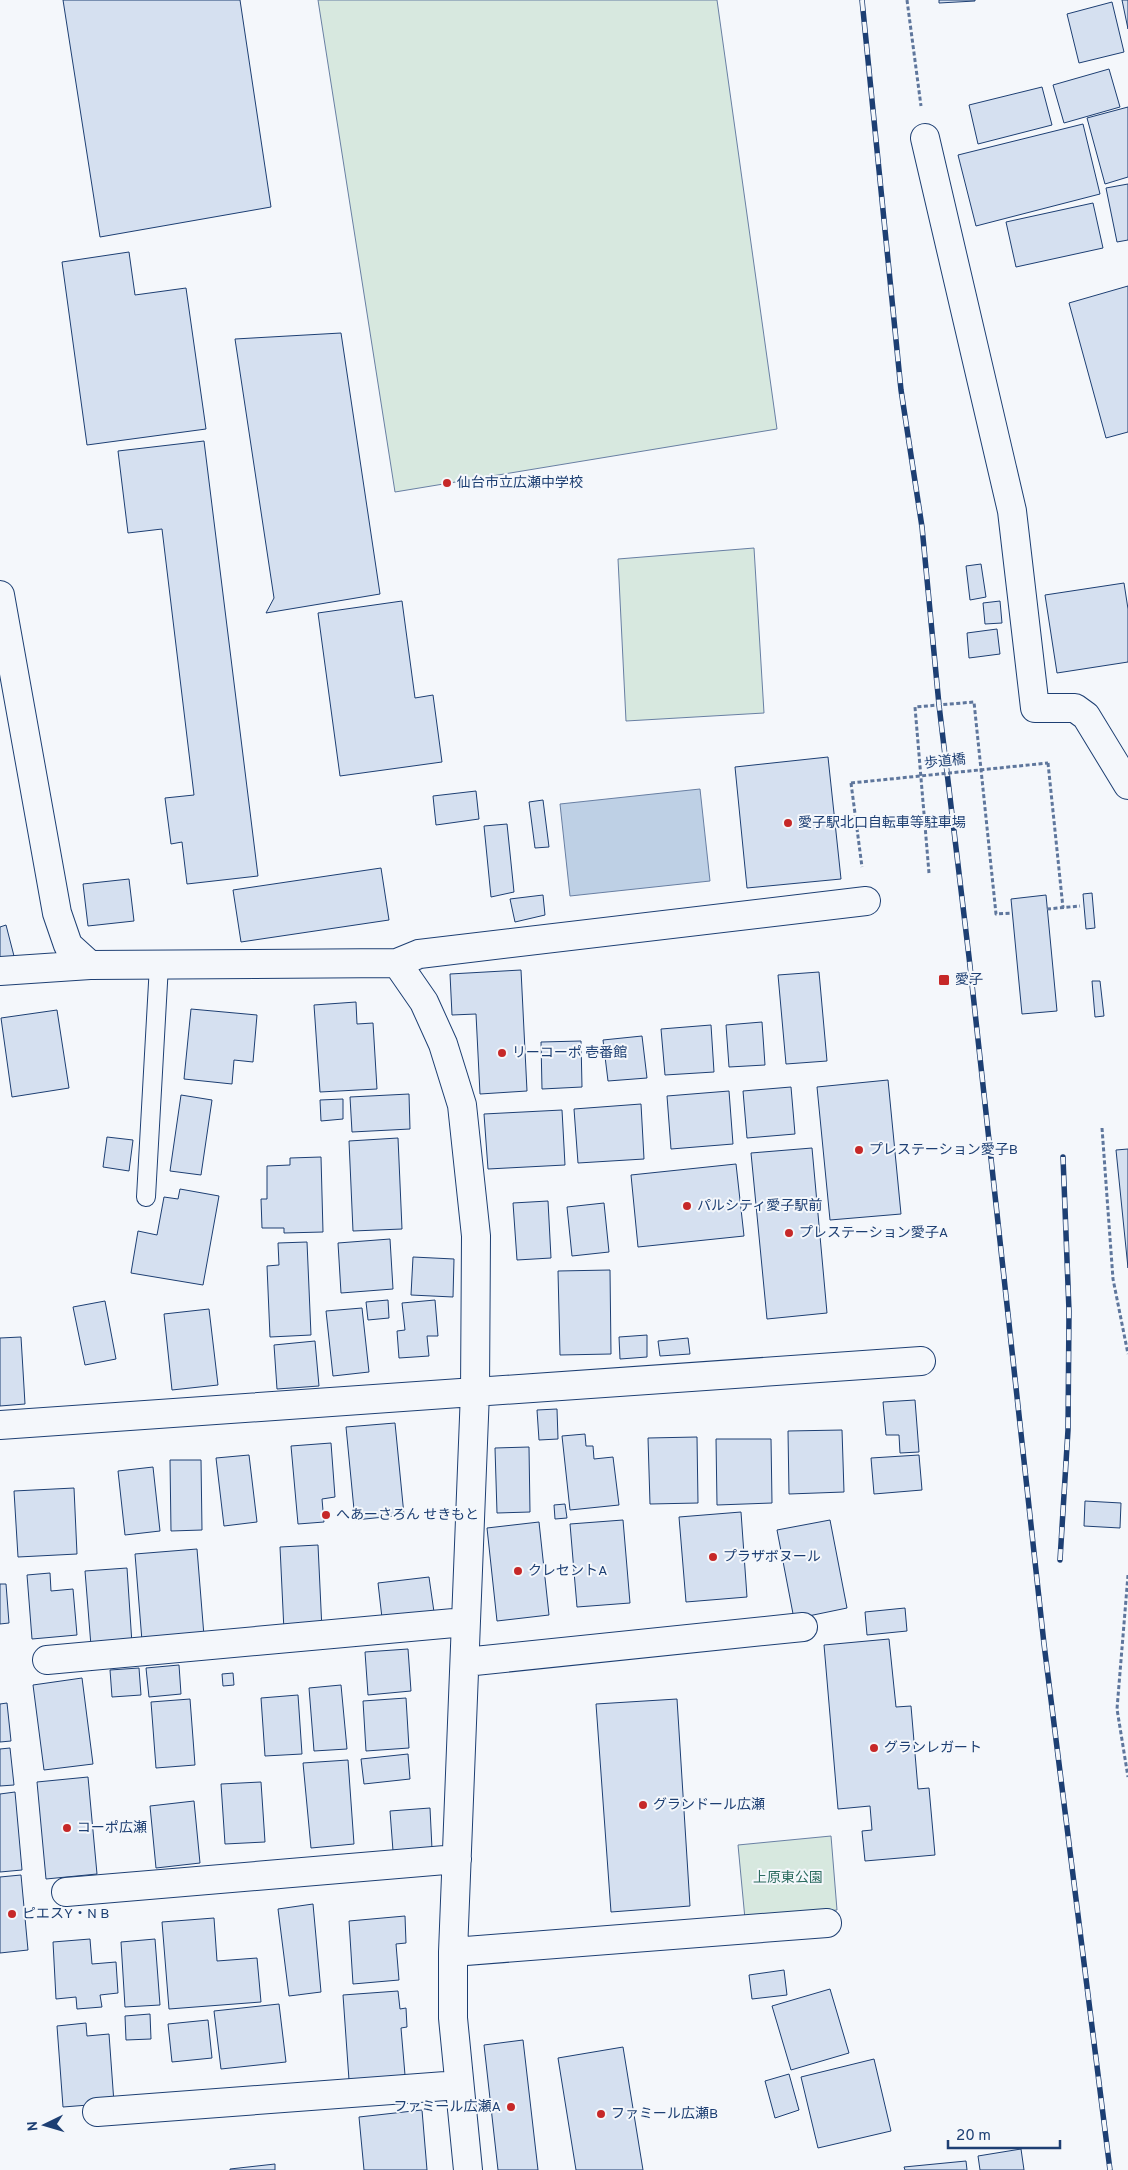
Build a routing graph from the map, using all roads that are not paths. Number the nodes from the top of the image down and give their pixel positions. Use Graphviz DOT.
graph roads {
  1 [pos="925,138"];
  2 [pos="0,594"];
  3 [pos="6,662"];
  4 [pos="1128,785"];
  5 [pos="866,901"];
  6 [pos="397,963"];
  7 [pos="90,965"];
  8 [pos="159,965"];
  9 [pos="2,977"];
  10 [pos="146,1196"];
  11 [pos="921,1361"];
  12 [pos="475,1392"];
  13 [pos="0,1425"];
  14 [pos="466,1622"];
  15 [pos="803,1627"];
  16 [pos="47,1660"];
  17 [pos="464,1662"];
  18 [pos="457,1859"];
  19 [pos="66,1892"];
  20 [pos="827,1923"];
  21 [pos="453,1952"];
  22 [pos="459,2085"];
  23 [pos="98,2112"];
  24 [pos="468,2170"];
  1 -- 4 [label="street"];
  2 -- 3 [label="street"];
  3 -- 7 [label="street"];
  5 -- 6 [label="street"];
  6 -- 8 [label="street"];
  6 -- 12 [label="street"];
  7 -- 8 [label="street"];
  7 -- 9 [label="street"];
  8 -- 10 [label="lane"];
  11 -- 12 [label="street"];
  12 -- 13 [label="street"];
  12 -- 14 [label="street"];
  14 -- 16 [label="street"];
  14 -- 17 [label="street"];
  15 -- 17 [label="street"];
  17 -- 18 [label="street"];
  18 -- 19 [label="street"];
  18 -- 21 [label="street"];
  20 -- 21 [label="street"];
  21 -- 22 [label="street"];
  22 -- 23 [label="street"];
  22 -- 24 [label="street"];
}
